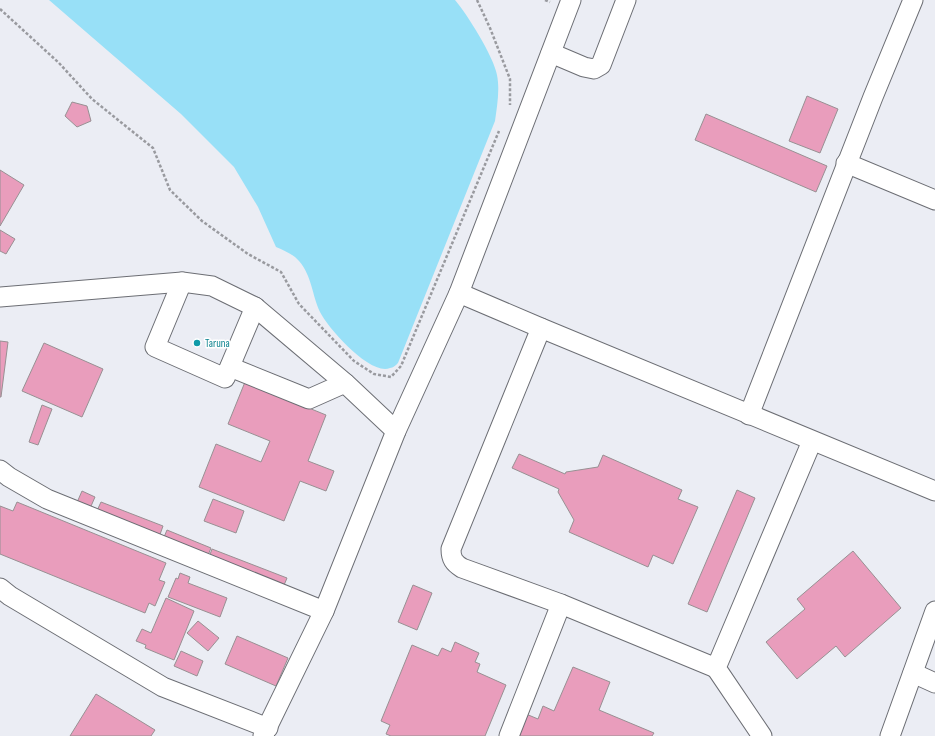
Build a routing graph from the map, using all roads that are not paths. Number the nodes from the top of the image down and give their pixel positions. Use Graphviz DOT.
graph roads {
  1 [pos="571,0"];
  2 [pos="626,0"];
  3 [pos="913,0"];
  4 [pos="551,53"];
  5 [pos="846,163"];
  6 [pos="935,200"];
  7 [pos="182,282"];
  8 [pos="459,293"];
  9 [pos="0,297"];
  10 [pos="255,307"];
  11 [pos="541,328"];
  12 [pos="230,367"];
  13 [pos="345,383"];
  14 [pos="749,415"];
  15 [pos="396,431"];
  16 [pos="812,441"];
  17 [pos="0,470"];
  18 [pos="935,491"];
  19 [pos="0,588"];
  20 [pos="561,604"];
  21 [pos="324,611"];
  22 [pos="934,617"];
  23 [pos="716,668"];
  24 [pos="913,673"];
  25 [pos="935,683"];
  26 [pos="265,732"];
  27 [pos="510,736"];
  28 [pos="762,736"];
  29 [pos="890,736"];
  1 -- 4 [label="lane"];
  2 -- 4 [label="lane"];
  3 -- 5 [label="lane"];
  4 -- 8 [label="lane"];
  5 -- 6 [label="lane"];
  5 -- 14 [label="lane"];
  7 -- 9 [label="lane"];
  7 -- 10 [label="lane"];
  7 -- 12 [label="lane"];
  8 -- 11 [label="lane"];
  8 -- 15 [label="lane"];
  10 -- 12 [label="lane"];
  10 -- 13 [label="lane"];
  11 -- 14 [label="lane"];
  11 -- 20 [label="lane"];
  12 -- 13 [label="lane"];
  13 -- 15 [label="lane"];
  14 -- 16 [label="lane"];
  15 -- 21 [label="lane"];
  16 -- 18 [label="lane"];
  16 -- 23 [label="lane"];
  17 -- 21 [label="lane"];
  19 -- 26 [label="lane"];
  20 -- 23 [label="lane"];
  20 -- 27 [label="lane"];
  21 -- 26 [label="lane"];
  22 -- 24 [label="lane"];
  23 -- 28 [label="lane"];
  24 -- 25 [label="lane"];
  24 -- 29 [label="lane"];
}
